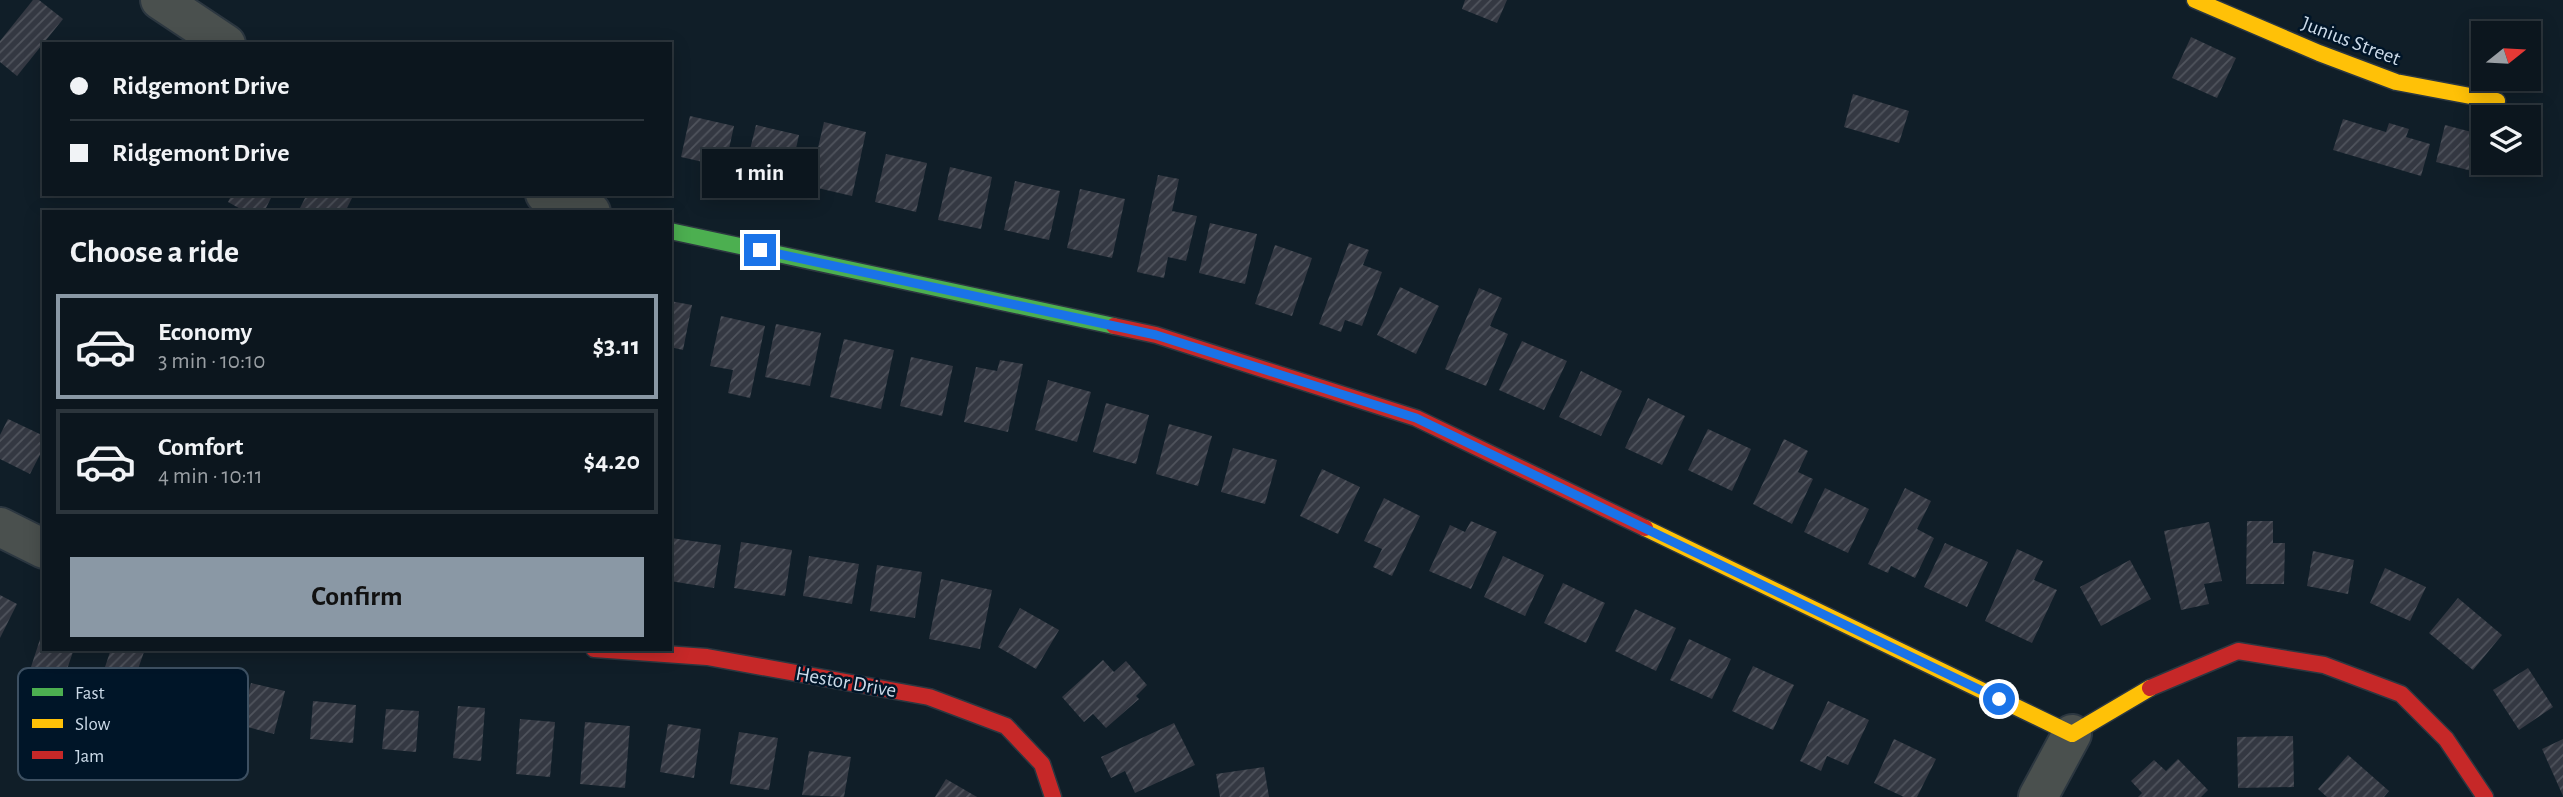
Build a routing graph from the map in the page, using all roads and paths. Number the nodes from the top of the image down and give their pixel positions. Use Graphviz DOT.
graph roads {
  1 [pos="160,0"];
  2 [pos="2195,0"];
  3 [pos="223,42"];
  4 [pos="2497,101"];
  5 [pos="550,196"];
  6 [pos="586,210"];
  7 [pos="672,231"];
  8 [pos="0,527"];
  9 [pos="42,548"];
  10 [pos="622,651"];
  11 [pos="2072,734"];
  12 [pos="1053,797"];
  13 [pos="2038,797"];
  14 [pos="2485,797"];
  1 -- 3 [label="street"];
  2 -- 4 [label="street, Junius Street"];
  5 -- 6 [label="street"];
  7 -- 11 [label="street"];
  8 -- 9 [label="street"];
  10 -- 12 [label="street, Hestor Drive"];
  11 -- 13 [label="street"];
  11 -- 14 [label="street"];
}
